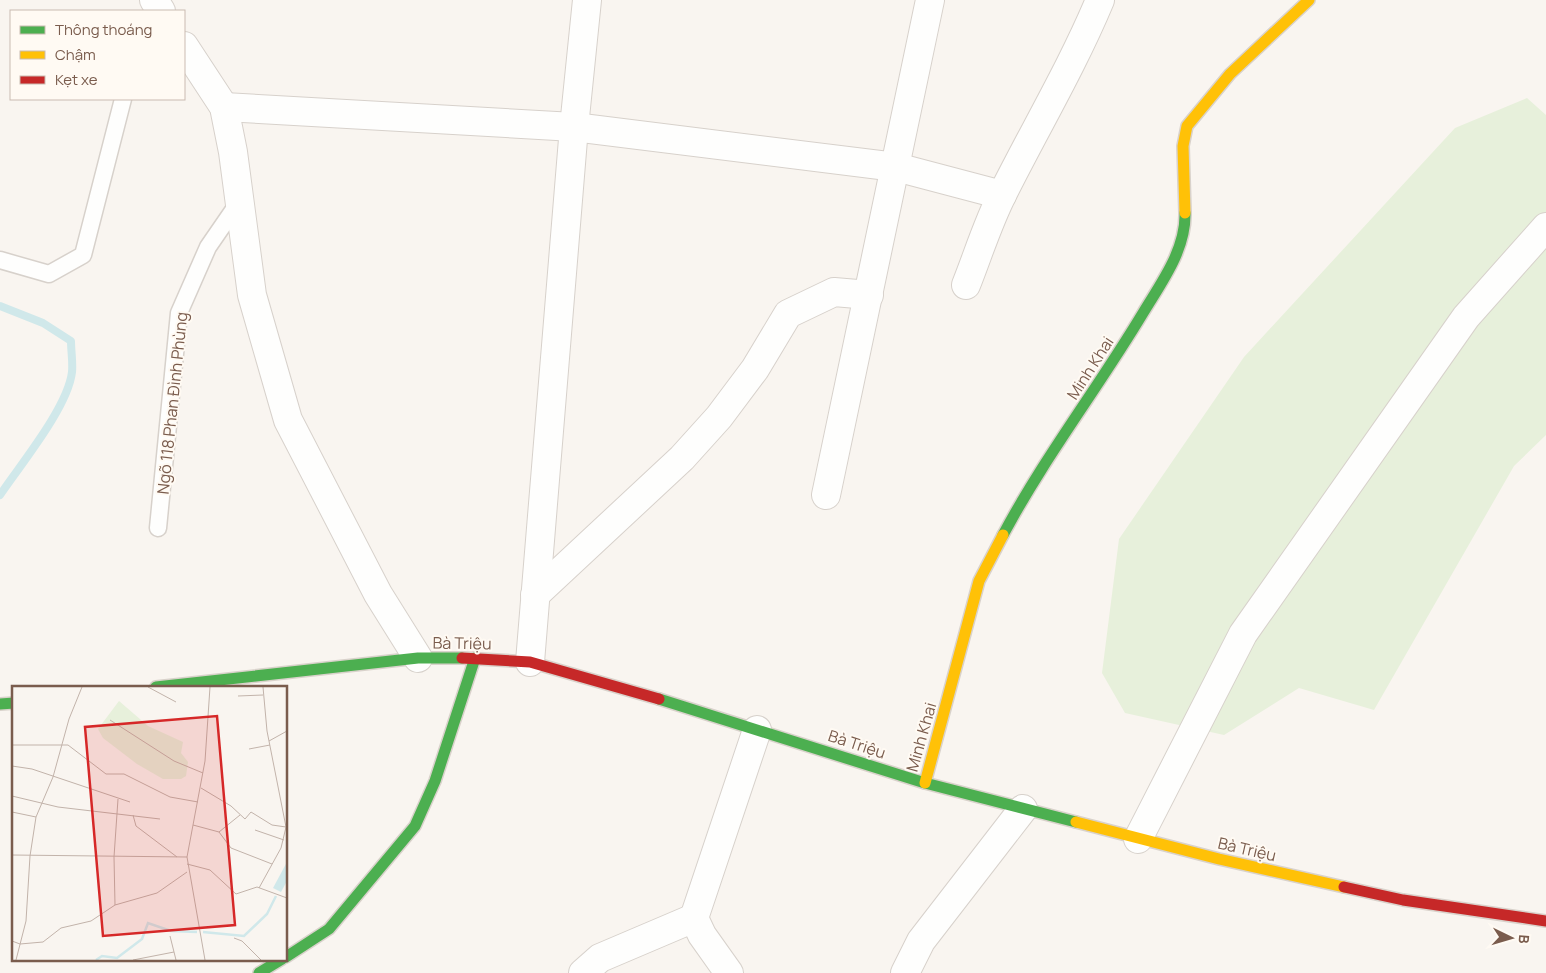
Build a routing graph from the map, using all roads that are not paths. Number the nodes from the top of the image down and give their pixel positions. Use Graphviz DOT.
graph roads {
  1 [pos="588,0"];
  2 [pos="930,0"];
  3 [pos="1100,0"];
  4 [pos="1309,0"];
  5 [pos="185,48"];
  6 [pos="123,100"];
  7 [pos="224,106"];
  8 [pos="574,127"];
  9 [pos="896,167"];
  10 [pos="1002,195"];
  11 [pos="240,202"];
  12 [pos="1546,227"];
  13 [pos="0,260"];
  14 [pos="966,285"];
  15 [pos="869,295"];
  16 [pos="826,495"];
  17 [pos="158,528"];
  18 [pos="536,595"];
  19 [pos="418,658"];
  20 [pos="475,658"];
  21 [pos="530,662"];
  22 [pos="165,686"];
  23 [pos="757,730"];
  24 [pos="925,783"];
  25 [pos="1023,810"];
  26 [pos="1138,839"];
  27 [pos="694,918"];
  28 [pos="1546,920"];
  29 [pos="288,956"];
  30 [pos="280,960"];
  31 [pos="259,973"];
  32 [pos="583,973"];
  33 [pos="729,973"];
  34 [pos="905,973"];
  1 -- 8 [label="street"];
  2 -- 9 [label="street"];
  3 -- 10 [label="street"];
  4 -- 24 [label="main road, Minh Khai"];
  5 -- 7 [label="street"];
  6 -- 13 [label="lane"];
  7 -- 8 [label="street"];
  7 -- 11 [label="street"];
  8 -- 9 [label="street"];
  8 -- 18 [label="street"];
  9 -- 10 [label="street"];
  9 -- 15 [label="street"];
  10 -- 14 [label="street"];
  11 -- 17 [label="lane, Ngõ 118 Phan Đình Phùng"];
  11 -- 19 [label="street"];
  12 -- 26 [label="street"];
  15 -- 16 [label="street"];
  15 -- 18 [label="street"];
  18 -- 21 [label="street"];
  19 -- 20 [label="main road, Bà Triệu"];
  19 -- 22 [label="main road, Bà Triệu"];
  20 -- 21 [label="main road, Bà Triệu"];
  20 -- 29 [label="main road"];
  21 -- 23 [label="main road, Bà Triệu"];
  23 -- 24 [label="main road, Bà Triệu"];
  23 -- 27 [label="street"];
  24 -- 25 [label="main road, Bà Triệu"];
  25 -- 26 [label="main road, Bà Triệu"];
  25 -- 34 [label="street"];
  26 -- 28 [label="main road, Bà Triệu"];
  27 -- 32 [label="street"];
  27 -- 33 [label="street"];
  30 -- 31 [label="main road"];
}
